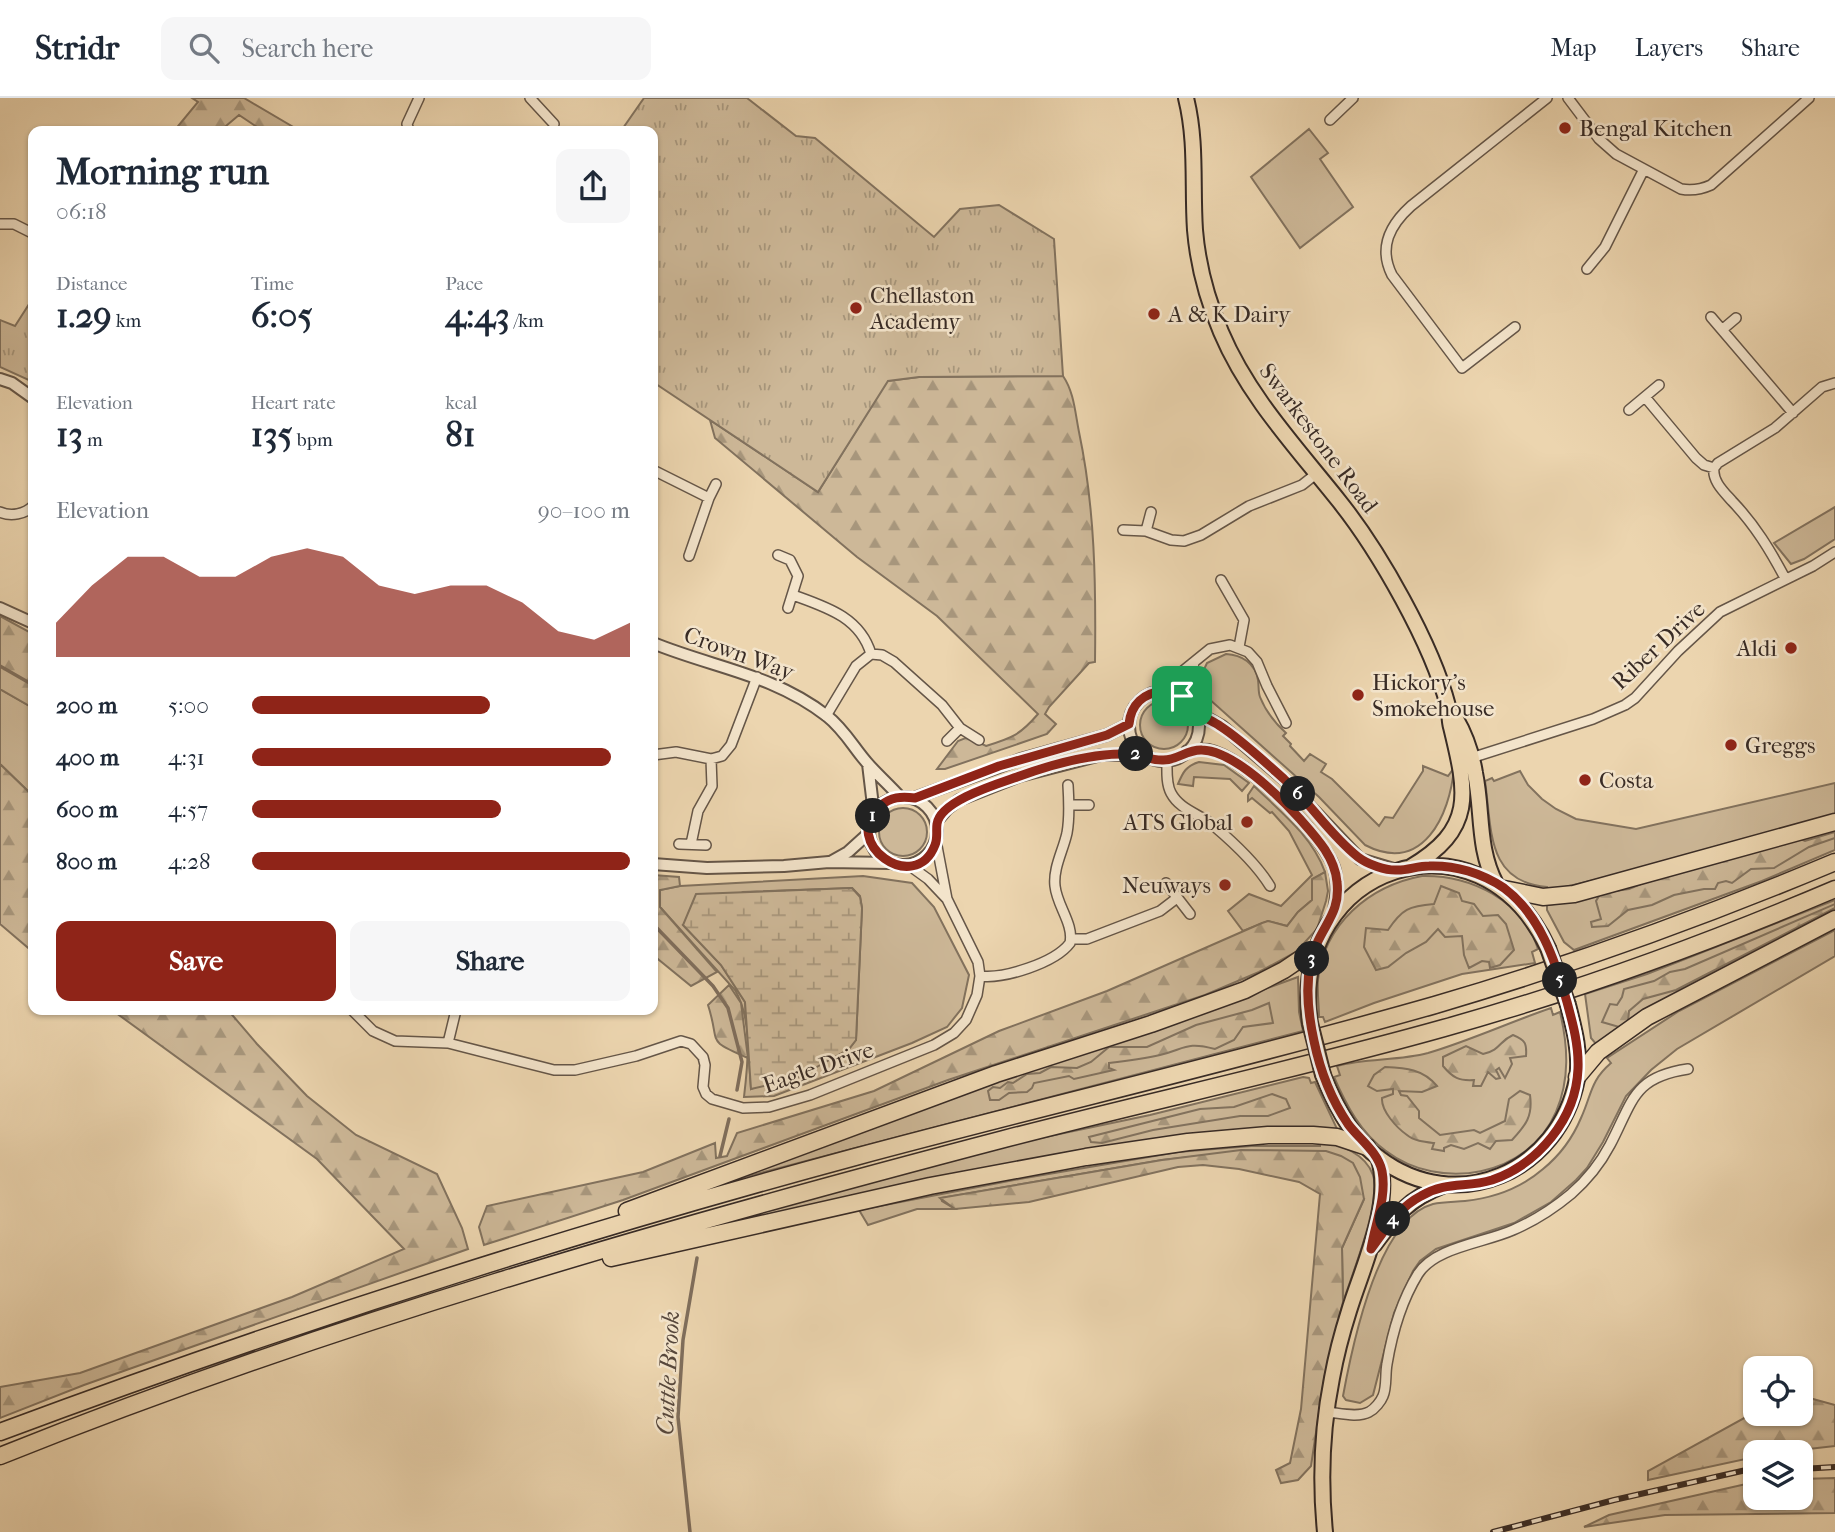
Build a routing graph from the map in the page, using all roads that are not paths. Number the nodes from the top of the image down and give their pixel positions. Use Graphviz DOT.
graph roads {
  1 [pos="419,98"];
  2 [pos="530,98"];
  3 [pos="1186,98"];
  4 [pos="1353,98"];
  5 [pos="1547,98"];
  6 [pos="1568,98"];
  7 [pos="1809,98"];
  8 [pos="1345,121"];
  9 [pos="554,124"];
  10 [pos="407,126"];
  11 [pos="1644,169"];
  12 [pos="0,224"];
  13 [pos="28,231"];
  14 [pos="1587,269"];
  15 [pos="1711,317"];
  16 [pos="1736,318"];
  17 [pos="1515,327"];
  18 [pos="1723,330"];
  19 [pos="0,379"];
  20 [pos="1835,383"];
  21 [pos="1659,385"];
  22 [pos="28,394"];
  23 [pos="1645,397"];
  24 [pos="1629,410"];
  25 [pos="1794,413"];
  26 [pos="1714,468"];
  27 [pos="658,473"];
  28 [pos="1317,474"];
  29 [pos="716,484"];
  30 [pos="709,498"];
  31 [pos="28,510"];
  32 [pos="1151,512"];
  33 [pos="1,516"];
  34 [pos="1122,530"];
  35 [pos="1146,531"];
  36 [pos="1835,552"];
  37 [pos="778,555"];
  38 [pos="689,556"];
  39 [pos="1785,578"];
  40 [pos="1221,580"];
  41 [pos="793,594"];
  42 [pos="0,607"];
  43 [pos="788,608"];
  44 [pos="28,621"];
  45 [pos="658,645"];
  46 [pos="1239,647"];
  47 [pos="871,654"];
  48 [pos="1194,663"];
  49 [pos="757,677"];
  50 [pos="1157,692"];
  51 [pos="1188,700"];
  52 [pos="1195,711"];
  53 [pos="826,716"];
  54 [pos="1286,723"];
  55 [pos="1129,724"];
  56 [pos="960,728"];
  57 [pos="947,740"];
  58 [pos="979,740"];
  59 [pos="1187,751"];
  60 [pos="658,754"];
  61 [pos="1144,755"];
  62 [pos="711,759"];
  63 [pos="1466,759"];
  64 [pos="1167,760"];
  65 [pos="868,764"];
  66 [pos="1068,785"];
  67 [pos="900,797"];
  68 [pos="915,798"];
  69 [pos="1070,805"];
  70 [pos="1089,805"];
  71 [pos="874,814"];
  72 [pos="936,822"];
  73 [pos="1835,822"];
  74 [pos="869,833"];
  75 [pos="936,841"];
  76 [pos="679,844"];
  77 [pos="691,844"];
  78 [pos="706,845"];
  79 [pos="830,862"];
  80 [pos="1835,862"];
  81 [pos="889,863"];
  82 [pos="658,864"];
  83 [pos="910,866"];
  84 [pos="1403,869"];
  85 [pos="1166,883"];
  86 [pos="1270,886"];
  87 [pos="1500,886"];
  88 [pos="1835,889"];
  89 [pos="1177,898"];
  90 [pos="947,899"];
  91 [pos="1190,914"];
  92 [pos="1334,916"];
  93 [pos="1835,919"];
  94 [pos="1071,939"];
  95 [pos="1315,949"];
  96 [pos="980,976"];
  97 [pos="357,1015"];
  98 [pos="455,1015"];
  99 [pos="448,1043"];
  100 [pos="1688,1069"];
  101 [pos="1577,1077"];
  102 [pos="1372,1152"];
  103 [pos="1446,1185"];
  104 [pos="1371,1249"];
  105 [pos="528,1251"];
  106 [pos="512,1278"];
  107 [pos="1327,1412"];
  108 [pos="0,1432"];
  109 [pos="0,1456"];
  110 [pos="1325,1532"];
  1 -- 10 [label="street"];
  2 -- 9 [label="street"];
  3 -- 28 [label="main road, Swarkestone Road"];
  4 -- 8 [label="street"];
  5 -- 17 [label="street"];
  6 -- 11 [label="street"];
  7 -- 11 [label="street"];
  11 -- 14 [label="street"];
  12 -- 13 [label="street"];
  15 -- 18 [label="street"];
  16 -- 18 [label="street"];
  18 -- 25 [label="street"];
  19 -- 22 [label="street"];
  20 -- 25 [label="street"];
  21 -- 23 [label="street"];
  23 -- 24 [label="street"];
  23 -- 26 [label="street"];
  25 -- 26 [label="street"];
  26 -- 39 [label="street"];
  27 -- 30 [label="street"];
  28 -- 35 [label="street"];
  28 -- 63 [label="main road, Swarkestone Road"];
  29 -- 30 [label="street"];
  30 -- 38 [label="street"];
  31 -- 33 [label="street"];
  32 -- 35 [label="street"];
  34 -- 35 [label="street"];
  36 -- 39 [label="street, Riber Drive"];
  37 -- 41 [label="street"];
  39 -- 63 [label="street, Riber Drive"];
  40 -- 46 [label="street"];
  41 -- 43 [label="street"];
  41 -- 47 [label="street"];
  42 -- 44 [label="street"];
  45 -- 49 [label="street, Crown Way"];
  46 -- 48 [label="street"];
  46 -- 54 [label="street"];
  47 -- 53 [label="street"];
  47 -- 56 [label="street"];
  48 -- 50 [label="street"];
  48 -- 51 [label="street"];
  49 -- 53 [label="street, Crown Way"];
  49 -- 62 [label="street"];
  50 -- 51 [label="street"];
  50 -- 55 [label="street"];
  51 -- 52 [label="street"];
  52 -- 59 [label="street"];
  52 -- 84 [label="street"];
  53 -- 65 [label="street, Crown Way"];
  55 -- 61 [label="street"];
  55 -- 68 [label="street"];
  56 -- 57 [label="street"];
  56 -- 58 [label="street"];
  59 -- 64 [label="street"];
  59 -- 92 [label="street"];
  60 -- 62 [label="street"];
  61 -- 64 [label="street"];
  61 -- 72 [label="street"];
  62 -- 77 [label="street"];
  63 -- 84 [label="main road, Swarkestone Road"];
  63 -- 87 [label="main road, Swarkestone Road"];
  64 -- 86 [label="street"];
  65 -- 67 [label="street, Crown Way"];
  65 -- 71 [label="street"];
  66 -- 69 [label="street"];
  67 -- 68 [label="street"];
  67 -- 71 [label="street"];
  68 -- 72 [label="street"];
  69 -- 70 [label="street"];
  69 -- 94 [label="street"];
  71 -- 74 [label="street"];
  72 -- 75 [label="street"];
  73 -- 87 [label="highway"];
  74 -- 79 [label="street"];
  74 -- 81 [label="street"];
  75 -- 83 [label="street"];
  75 -- 90 [label="street"];
  76 -- 77 [label="street"];
  77 -- 78 [label="street"];
  79 -- 81 [label="street"];
  79 -- 82 [label="street"];
  80 -- 105 [label="highway"];
  81 -- 83 [label="street"];
  83 -- 90 [label="street"];
  84 -- 87 [label="main road"];
  84 -- 92 [label="main road, Swarkestone Road"];
  85 -- 89 [label="street"];
  87 -- 101 [label="main road, bridge"];
  88 -- 106 [label="highway"];
  89 -- 91 [label="street"];
  89 -- 94 [label="street"];
  90 -- 96 [label="street"];
  92 -- 95 [label="main road, Swarkestone Road"];
  93 -- 101 [label="highway"];
  94 -- 96 [label="street"];
  95 -- 102 [label="main road, Swarkestone Road, bridge"];
  95 -- 105 [label="highway"];
  96 -- 99 [label="street, Eagle Drive"];
  97 -- 99 [label="street, Eagle Drive"];
  98 -- 99 [label="street"];
  100 -- 107 [label="street"];
  101 -- 103 [label="main road"];
  102 -- 103 [label="main road"];
  102 -- 104 [label="main road"];
  102 -- 106 [label="highway"];
  103 -- 104 [label="main road"];
  104 -- 107 [label="main road"];
  105 -- 108 [label="highway"];
  106 -- 109 [label="highway"];
  107 -- 110 [label="main road"];
}
